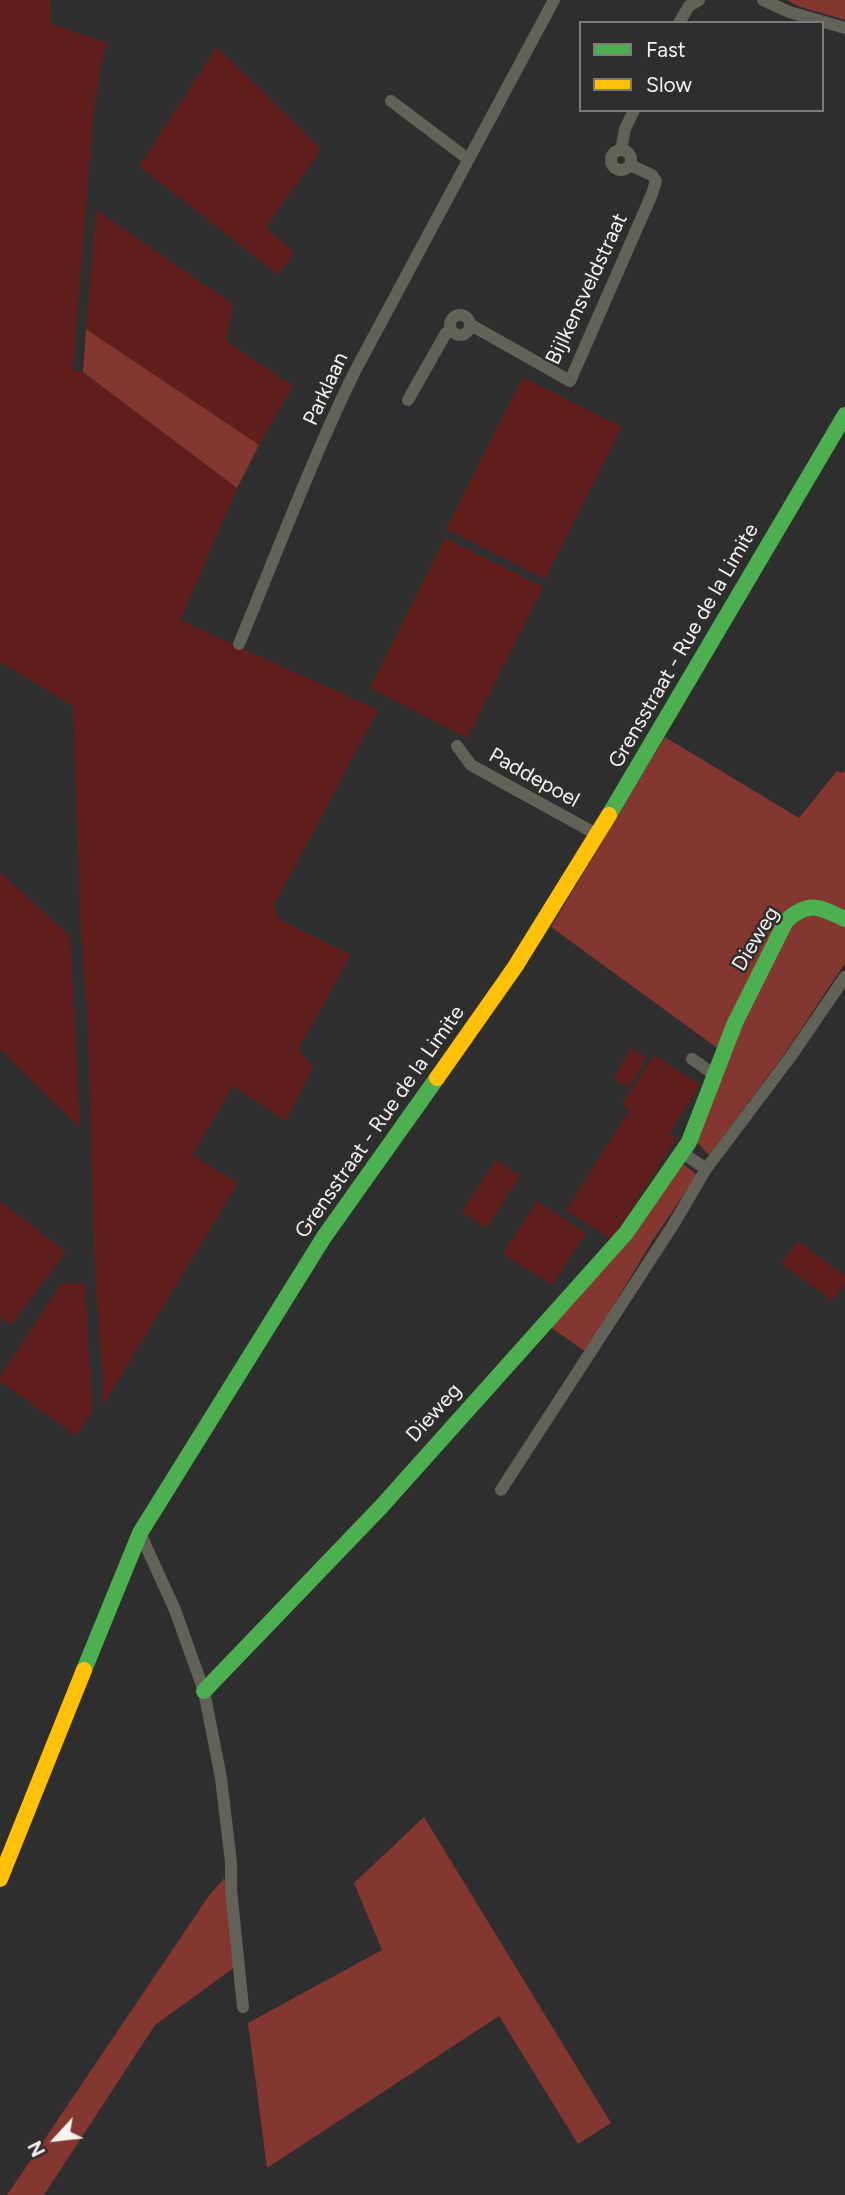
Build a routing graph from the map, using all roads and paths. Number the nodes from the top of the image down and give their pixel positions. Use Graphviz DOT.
graph roads {
  1 [pos="554,0"];
  2 [pos="763,0"];
  3 [pos="692,2"];
  4 [pos="680,21"];
  5 [pos="820,21"];
  6 [pos="824,22"];
  7 [pos="845,28"];
  8 [pos="391,101"];
  9 [pos="633,112"];
  10 [pos="468,159"];
  11 [pos="408,400"];
  12 [pos="845,415"];
  13 [pos="239,644"];
  14 [pos="457,746"];
  15 [pos="598,835"];
  16 [pos="845,919"];
  17 [pos="845,977"];
  18 [pos="692,1059"];
  19 [pos="715,1074"];
  20 [pos="683,1153"];
  21 [pos="706,1169"];
  22 [pos="501,1490"];
  23 [pos="140,1532"];
  24 [pos="204,1691"];
  25 [pos="0,1878"];
  26 [pos="243,2007"];
  1 -- 10 [label="street, Parklaan"];
  2 -- 5 [label="street"];
  3 -- 4 [label="street"];
  6 -- 7 [label="street"];
  8 -- 10 [label="street"];
  9 -- 11 [label="street, Bijlkensveldstraat"];
  10 -- 13 [label="street, Parklaan"];
  12 -- 15 [label="street, Grensstraat - Rue de la Limite"];
  14 -- 15 [label="street, Paddepoel"];
  15 -- 23 [label="street, Grensstraat - Rue de la Limite"];
  16 -- 19 [label="street, Dieweg"];
  17 -- 21 [label="street"];
  18 -- 19 [label="street"];
  19 -- 20 [label="street, Dieweg"];
  20 -- 21 [label="street"];
  20 -- 24 [label="street, Dieweg"];
  21 -- 22 [label="street"];
  23 -- 24 [label="street"];
  23 -- 25 [label="street, Grensstraat - Rue de la Limite"];
  24 -- 26 [label="street"];
}
